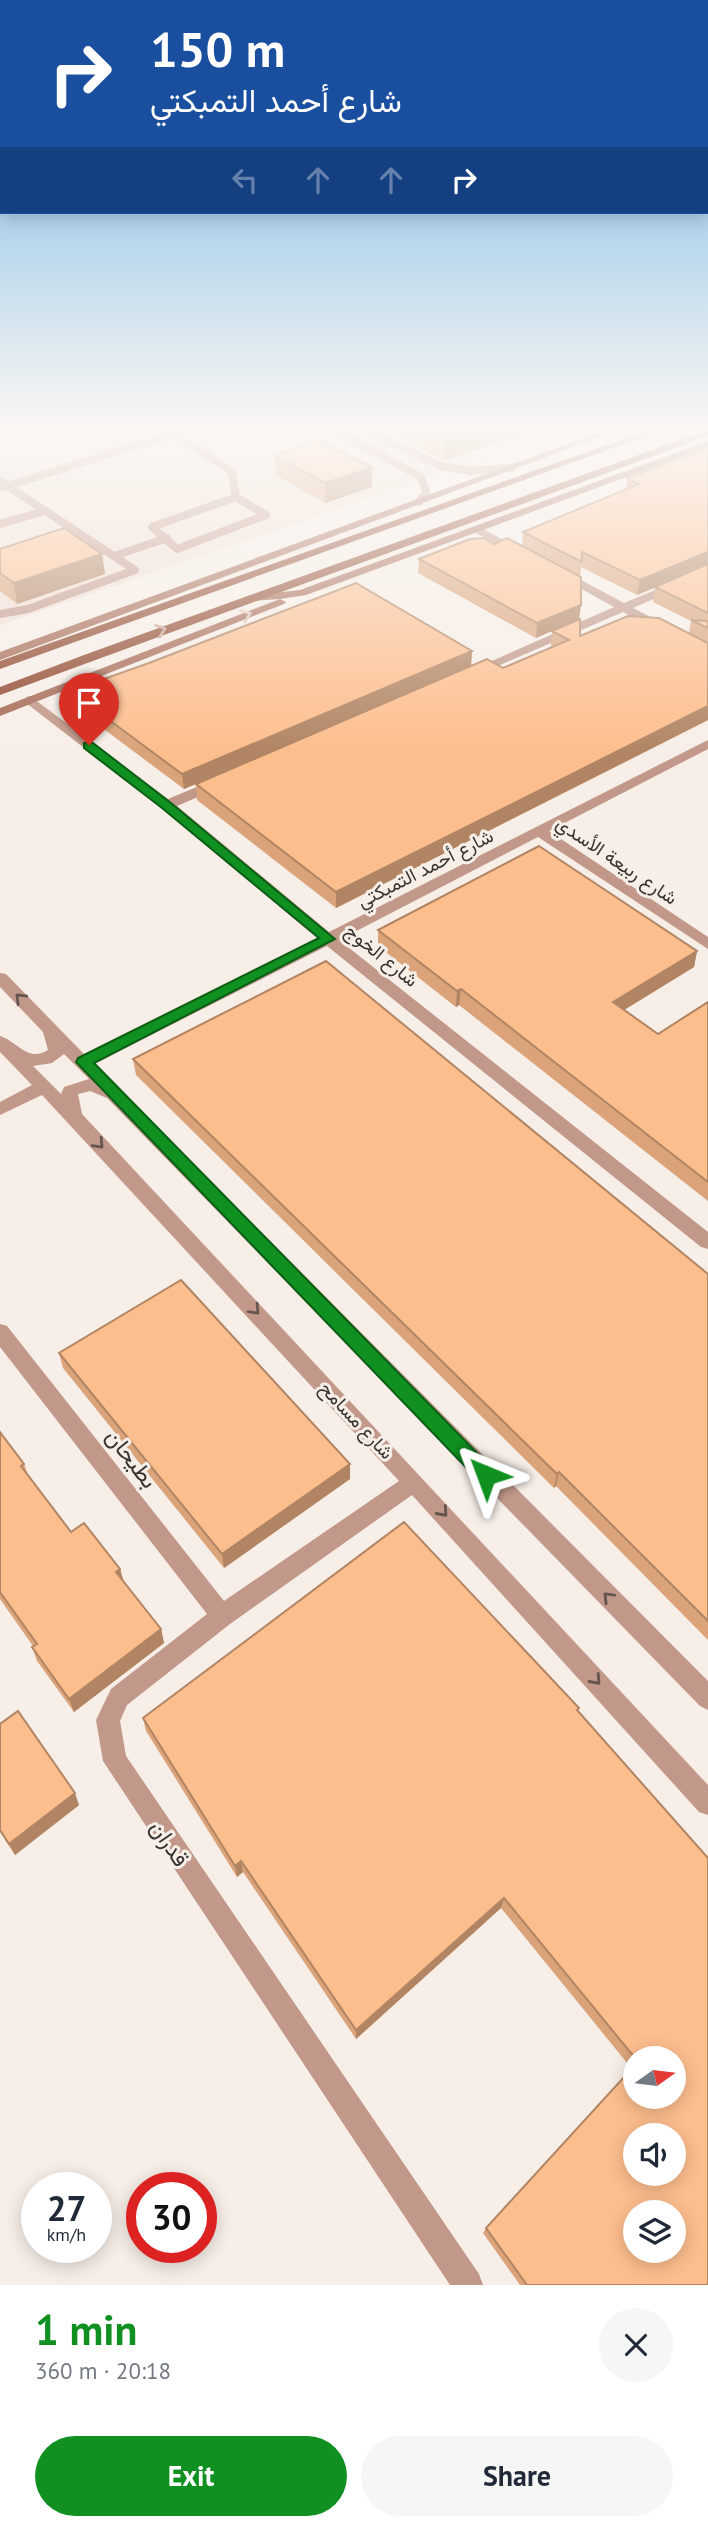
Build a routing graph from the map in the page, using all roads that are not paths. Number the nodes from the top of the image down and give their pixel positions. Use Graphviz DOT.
graph roads {
  1 [pos="167,538"];
  2 [pos="87,539"];
  3 [pos="165,539"];
  4 [pos="204,539"];
  5 [pos="319,539"];
  6 [pos="351,539"];
  7 [pos="415,539"];
  8 [pos="450,539"];
  9 [pos="494,539"];
  10 [pos="114,556"];
  11 [pos="537,561"];
  12 [pos="549,568"];
  13 [pos="708,572"];
  14 [pos="302,593"];
  15 [pos="251,598"];
  16 [pos="622,607"];
  17 [pos="0,614"];
  18 [pos="671,633"];
  19 [pos="0,656"];
  20 [pos="0,665"];
  21 [pos="458,678"];
  22 [pos="0,691"];
  23 [pos="30,700"];
  24 [pos="0,712"];
  25 [pos="708,744"];
  26 [pos="230,778"];
  27 [pos="167,805"];
  28 [pos="539,831"];
  29 [pos="328,939"];
  30 [pos="708,944"];
  31 [pos="0,978"];
  32 [pos="51,1028"];
  33 [pos="4,1046"];
  34 [pos="83,1062"];
  35 [pos="41,1087"];
  36 [pos="118,1098"];
  37 [pos="0,1109"];
  38 [pos="74,1117"];
  39 [pos="708,1242"];
  40 [pos="0,1332"];
  41 [pos="414,1482"];
  42 [pos="222,1616"];
  43 [pos="708,1698"];
  44 [pos="708,1803"];
  45 [pos="468,2285"];
  1 -- 4 [label="lane"];
  2 -- 10 [label="lane"];
  3 -- 10 [label="lane"];
  5 -- 19 [label="main road"];
  6 -- 20 [label="main road"];
  7 -- 15 [label="main road"];
  8 -- 14 [label="main road"];
  9 -- 11 [label="street"];
  10 -- 17 [label="lane"];
  12 -- 16 [label="street"];
  13 -- 16 [label="street"];
  14 -- 15 [label="main road"];
  23 -- 14 [label="main road, one-way"];
  22 -- 15 [label="main road, one-way"];
  16 -- 18 [label="street"];
  16 -- 21 [label="street"];
  23 -- 24 [label="main road"];
  23 -- 27 [label="street, شارع الخوج"];
  25 -- 28 [label="street, شارع أحمد التمبكتي"];
  26 -- 27 [label="street"];
  27 -- 29 [label="street, شارع الخوج"];
  28 -- 29 [label="street, شارع أحمد التمبكتي"];
  28 -- 30 [label="street, شارع ربيعة الأسدي"];
  29 -- 34 [label="street, شارع أحمد التمبكتي"];
  29 -- 39 [label="street, شارع الخوج"];
  32 -- 31 [label="street, one-way"];
  32 -- 33 [label="street"];
  32 -- 34 [label="street"];
  33 -- 35 [label="street, شارع مسامح"];
  34 -- 36 [label="street"];
  35 -- 37 [label="street"];
  35 -- 38 [label="street, شارع مسامح"];
  36 -- 38 [label="street"];
  43 -- 36 [label="street, one-way"];
  38 -- 41 [label="street, شارع مسامح, one-way"];
  40 -- 42 [label="street, بطيحان"];
  41 -- 42 [label="street, قدران"];
  41 -- 44 [label="street, شارع مسامح, one-way"];
  42 -- 45 [label="street, قدران"];
}
